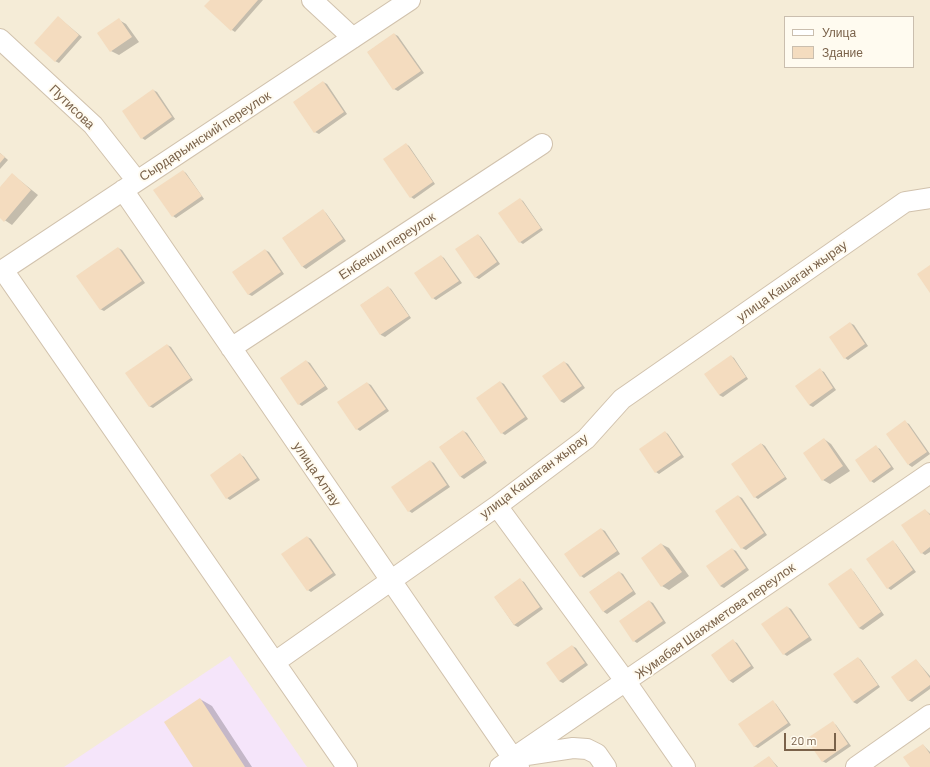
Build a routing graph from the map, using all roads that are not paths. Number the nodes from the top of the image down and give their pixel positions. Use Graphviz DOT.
graph roads {
  1 [pos="312,0"];
  2 [pos="410,0"];
  3 [pos="353,38"];
  4 [pos="0,39"];
  5 [pos="542,144"];
  6 [pos="130,185"];
  7 [pos="930,198"];
  8 [pos="2,271"];
  9 [pos="231,348"];
  10 [pos="930,473"];
  11 [pos="497,506"];
  12 [pos="390,581"];
  13 [pos="275,662"];
  14 [pos="626,682"];
  15 [pos="930,715"];
  16 [pos="511,764"];
  17 [pos="347,767"];
  18 [pos="606,767"];
  19 [pos="685,767"];
  20 [pos="856,767"];
  1 -- 3 [label="street"];
  2 -- 3 [label="street, Сырдарьинский переулок"];
  3 -- 6 [label="street, Сырдарьинский переулок"];
  4 -- 6 [label="street, Путисова"];
  5 -- 9 [label="street, Енбекши переулок"];
  6 -- 8 [label="street, Сырдарьинский переулок"];
  6 -- 9 [label="street, улица Алтау"];
  7 -- 11 [label="street, улица Кашаган жырау"];
  8 -- 13 [label="street"];
  9 -- 12 [label="street, улица Алтау"];
  10 -- 14 [label="street, Жумабая Шаяхметова переулок"];
  11 -- 12 [label="street, улица Кашаган жырау"];
  11 -- 14 [label="street"];
  12 -- 13 [label="street, улица Кашаган жырау"];
  12 -- 16 [label="street, улица Алтау"];
  13 -- 17 [label="street"];
  14 -- 16 [label="street, Жумабая Шаяхметова переулок"];
  14 -- 19 [label="street"];
  15 -- 20 [label="street"];
  16 -- 18 [label="street"];
}
